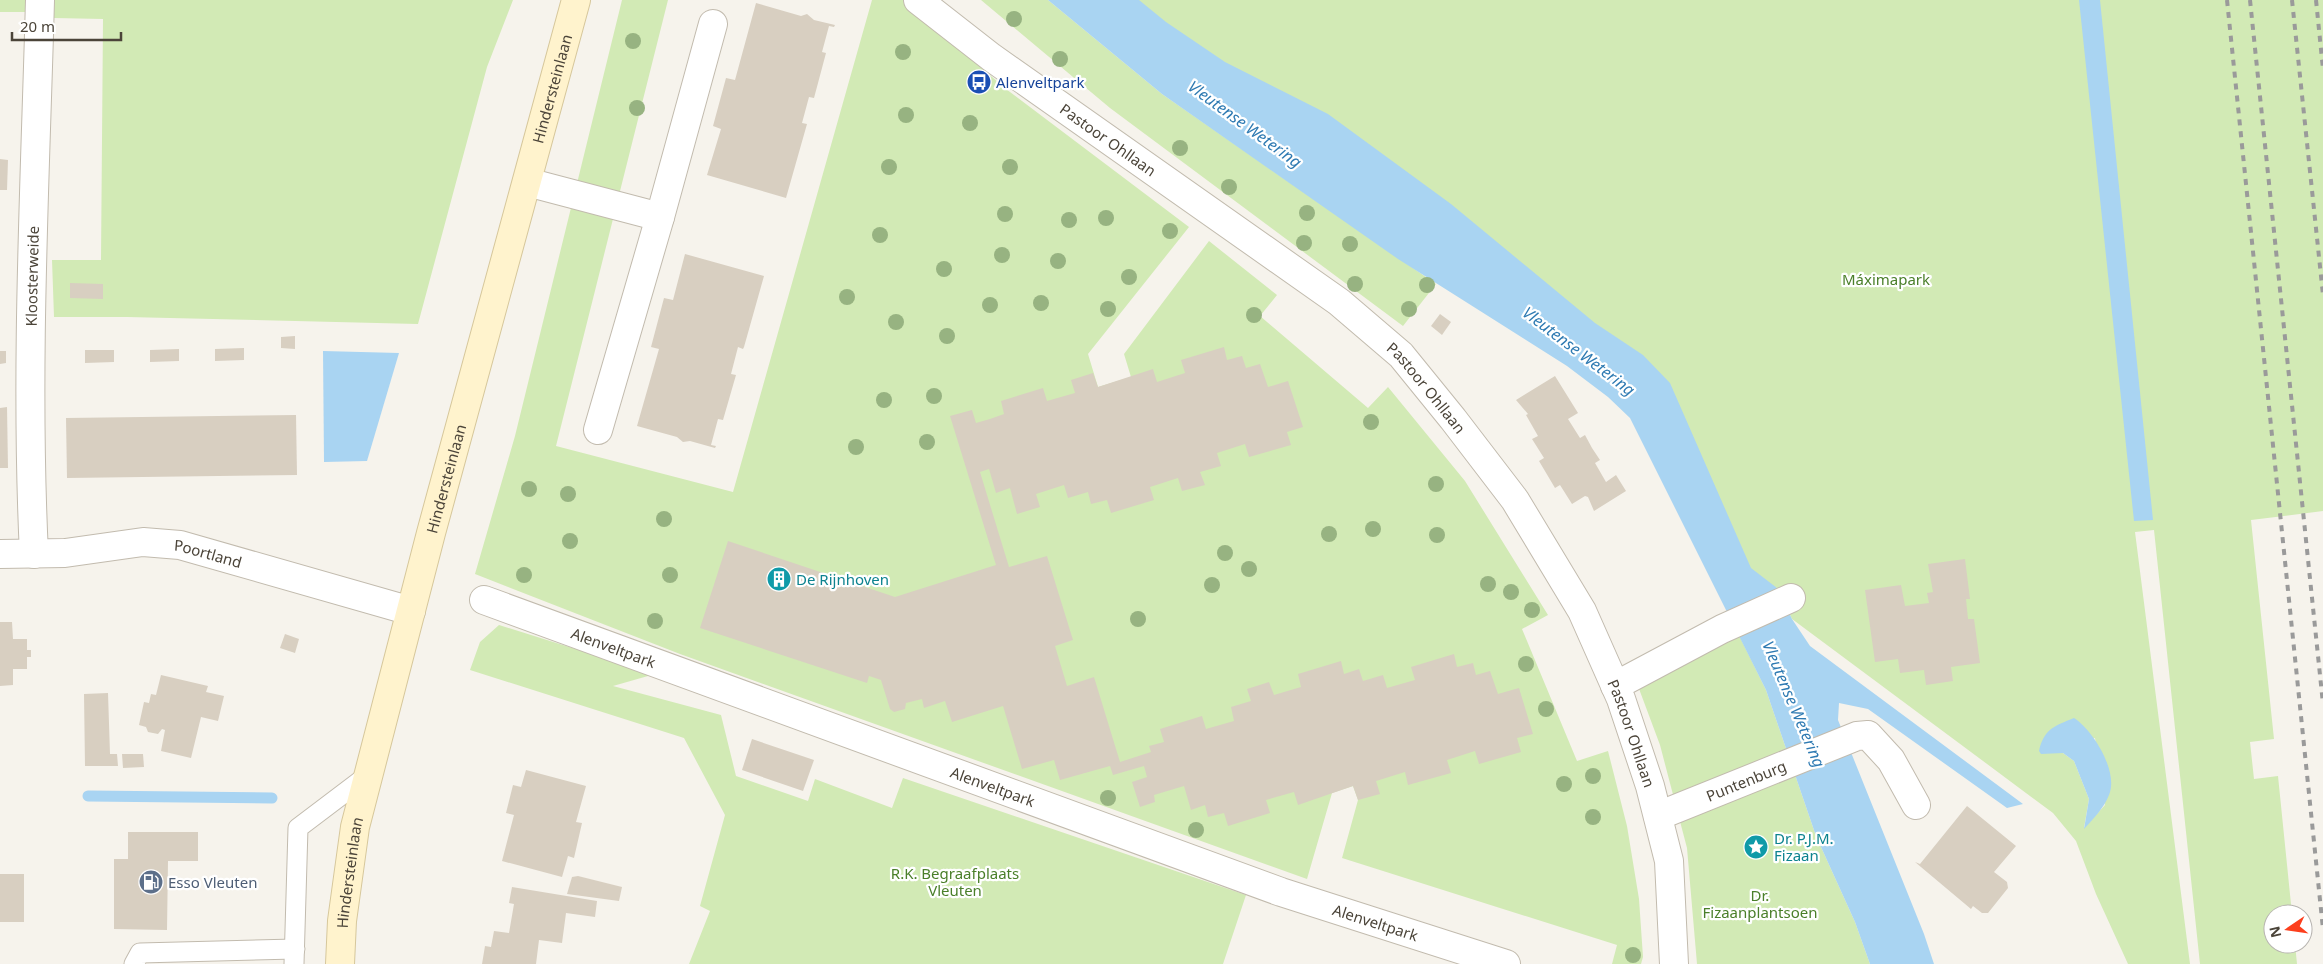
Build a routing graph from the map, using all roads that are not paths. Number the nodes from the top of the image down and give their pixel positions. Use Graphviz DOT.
graph roads {
  1 [pos="40,0"];
  2 [pos="576,0"];
  3 [pos="918,0"];
  4 [pos="713,24"];
  5 [pos="526,182"];
  6 [pos="660,217"];
  7 [pos="598,430"];
  8 [pos="0,554"];
  9 [pos="34,554"];
  10 [pos="1791,598"];
  11 [pos="484,600"];
  12 [pos="411,611"];
  13 [pos="1615,686"];
  14 [pos="368,775"];
  15 [pos="1916,805"];
  16 [pos="1658,816"];
  17 [pos="294,956"];
  18 [pos="134,964"];
  19 [pos="340,964"];
  20 [pos="1506,964"];
  21 [pos="1674,964"];
  1 -- 9 [label="street, Kloosterweide"];
  2 -- 5 [label="street, Hindersteinlaan"];
  3 -- 13 [label="street, Pastoor Ohllaan"];
  4 -- 6 [label="street"];
  5 -- 6 [label="street"];
  5 -- 12 [label="street, Hindersteinlaan"];
  6 -- 7 [label="street"];
  8 -- 9 [label="street, Poortland"];
  9 -- 12 [label="street, Poortland"];
  10 -- 13 [label="street"];
  11 -- 20 [label="street, Alenveltpark"];
  12 -- 14 [label="street, Hindersteinlaan"];
  13 -- 16 [label="street, Pastoor Ohllaan"];
  14 -- 17 [label="lane"];
  14 -- 19 [label="street, Hindersteinlaan"];
  15 -- 16 [label="street, Puntenburg"];
  16 -- 21 [label="street, Pastoor Ohllaan"];
  17 -- 18 [label="lane"];
}
